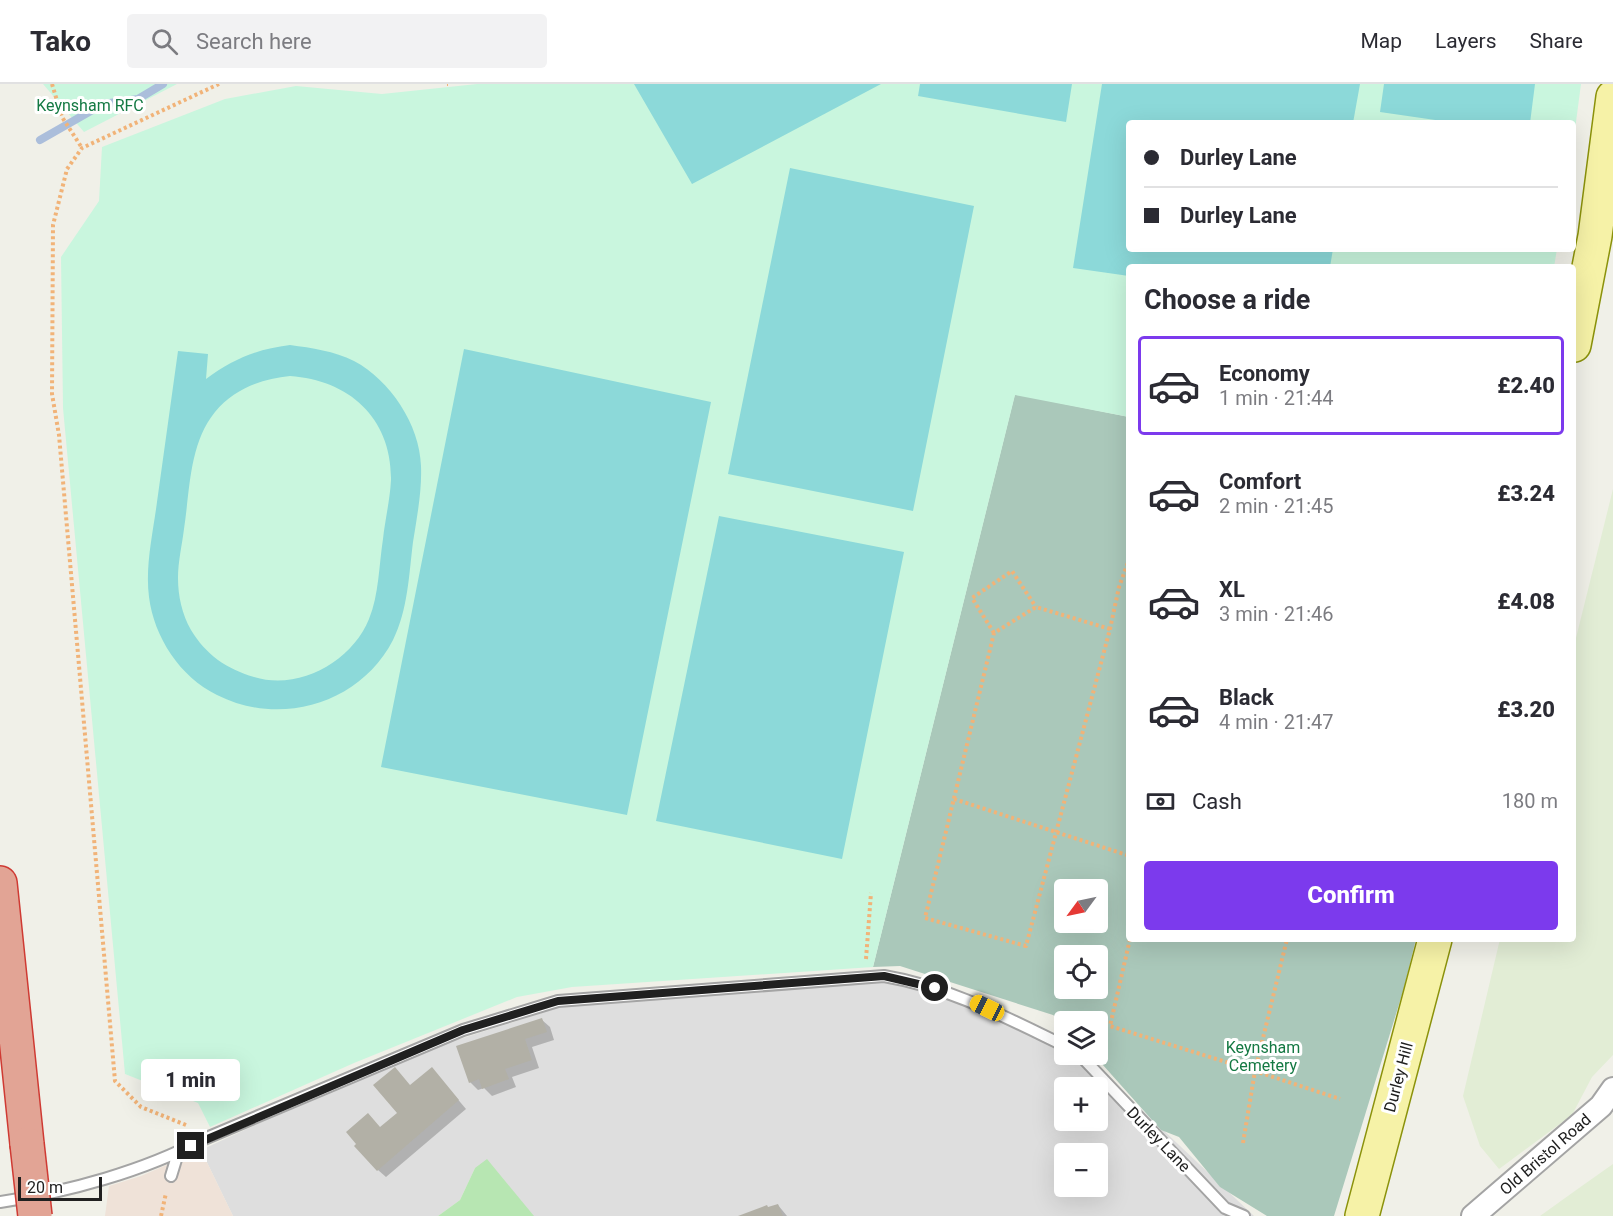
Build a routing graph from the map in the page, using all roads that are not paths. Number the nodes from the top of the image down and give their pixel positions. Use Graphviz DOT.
graph roads {
  1 [pos="1613,97"];
  2 [pos="1576,335"];
  3 [pos="0,883"];
  4 [pos="1434,942"];
  5 [pos="1054,1041"];
  6 [pos="1089,1065"];
  7 [pos="1613,1089"];
  8 [pos="178,1153"];
  9 [pos="171,1176"];
  10 [pos="0,1202"];
  11 [pos="35,1216"];
  12 [pos="1244,1216"];
  13 [pos="1362,1216"];
  14 [pos="1473,1216"];
  1 -- 2 [label="main road"];
  3 -- 11 [label="highway, bridge"];
  4 -- 13 [label="main road, Durley Hill"];
  5 -- 8 [label="lane"];
  6 -- 12 [label="lane, Durley Lane"];
  7 -- 14 [label="street, Old Bristol Road"];
  8 -- 9 [label="lane"];
  8 -- 10 [label="lane"];
}
